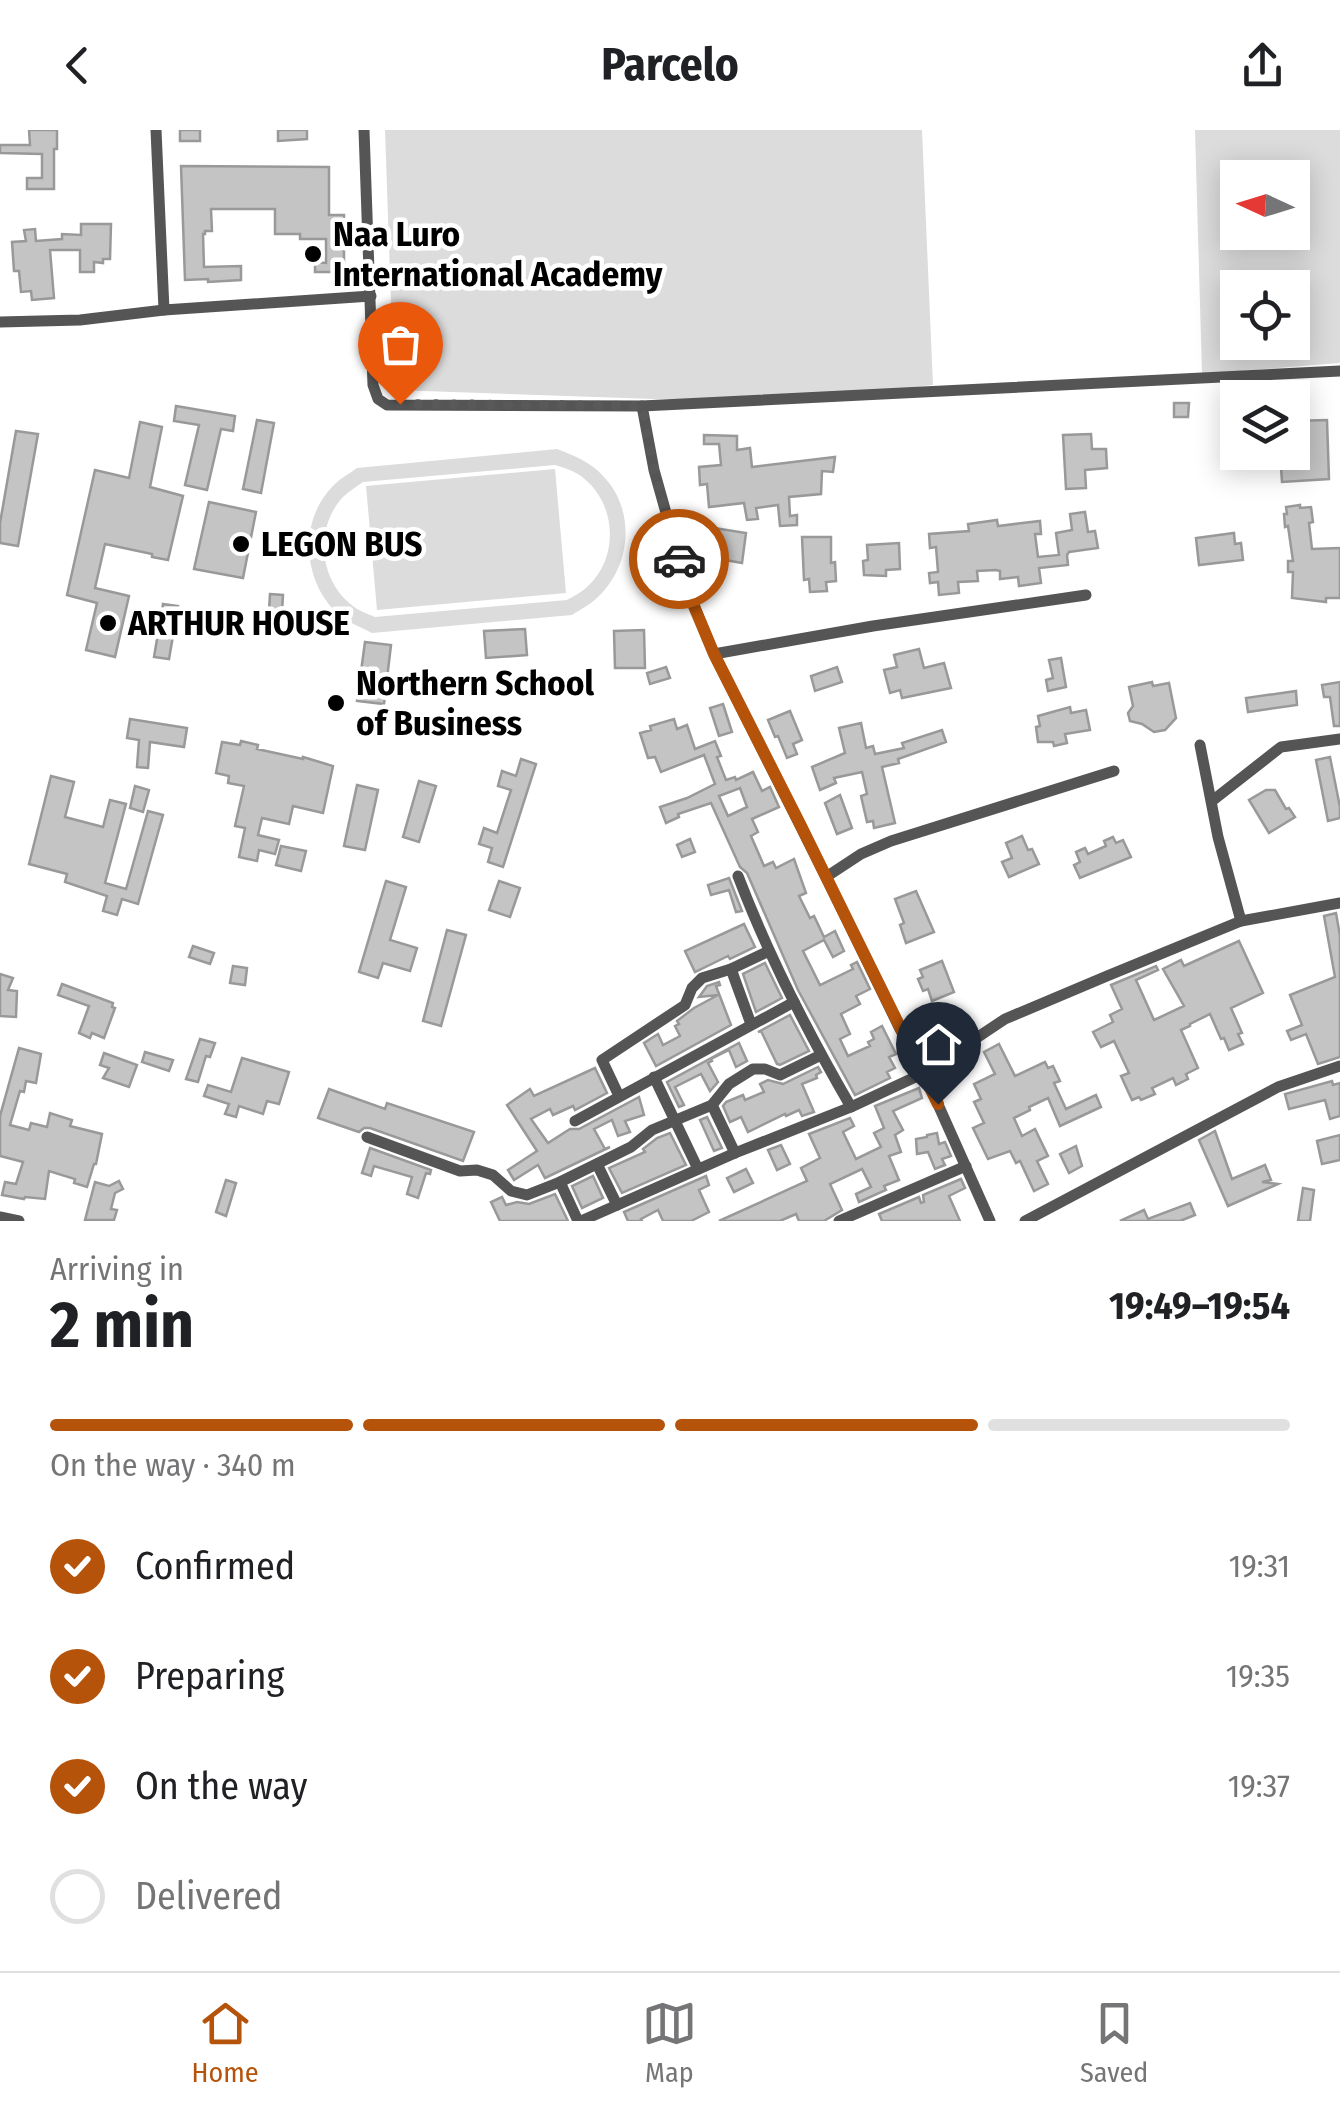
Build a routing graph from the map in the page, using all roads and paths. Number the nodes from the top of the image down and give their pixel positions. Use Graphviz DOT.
graph roads {
  1 [pos="156,130"];
  2 [pos="364,130"];
  3 [pos="370,296"];
  4 [pos="164,310"];
  5 [pos="0,322"];
  6 [pos="1340,371"];
  7 [pos="642,406"];
  8 [pos="1086,595"];
  9 [pos="714,654"];
  10 [pos="1340,739"];
  11 [pos="1200,745"];
  12 [pos="1114,771"];
  13 [pos="1212,801"];
  14 [pos="738,876"];
  15 [pos="826,877"];
  16 [pos="1340,903"];
  17 [pos="1242,921"];
  18 [pos="769,951"];
  19 [pos="731,969"];
  20 [pos="794,1002"];
  21 [pos="751,1024"];
  22 [pos="821,1055"];
  23 [pos="1340,1066"];
  24 [pos="924,1073"];
  25 [pos="654,1076"];
  26 [pos="619,1096"];
  27 [pos="712,1105"];
  28 [pos="852,1107"];
  29 [pos="575,1121"];
  30 [pos="674,1121"];
  31 [pos="367,1138"];
  32 [pos="735,1153"];
  33 [pos="598,1164"];
  34 [pos="966,1166"];
  35 [pos="698,1170"];
  36 [pos="560,1182"];
  37 [pos="617,1205"];
  38 [pos="0,1217"];
  39 [pos="18,1221"];
  40 [pos="579,1221"];
  41 [pos="839,1221"];
  42 [pos="990,1221"];
  43 [pos="1026,1221"];
  1 -- 4 [label="street"];
  2 -- 3 [label="street"];
  3 -- 4 [label="street"];
  3 -- 7 [label="street"];
  4 -- 5 [label="street"];
  6 -- 7 [label="street"];
  7 -- 9 [label="street"];
  8 -- 9 [label="street"];
  9 -- 15 [label="street"];
  10 -- 13 [label="street"];
  11 -- 13 [label="street"];
  12 -- 15 [label="street"];
  13 -- 17 [label="street"];
  14 -- 18 [label="street"];
  15 -- 24 [label="street"];
  16 -- 17 [label="street"];
  17 -- 24 [label="street"];
  18 -- 19 [label="street"];
  18 -- 20 [label="street"];
  19 -- 21 [label="street"];
  19 -- 26 [label="street"];
  20 -- 21 [label="street"];
  20 -- 22 [label="street"];
  21 -- 25 [label="street"];
  22 -- 27 [label="street"];
  22 -- 28 [label="street"];
  23 -- 43 [label="street"];
  24 -- 28 [label="street"];
  24 -- 34 [label="street"];
  25 -- 26 [label="street"];
  25 -- 30 [label="street"];
  26 -- 29 [label="street"];
  27 -- 30 [label="street"];
  27 -- 32 [label="street"];
  28 -- 32 [label="street"];
  30 -- 33 [label="street"];
  30 -- 35 [label="street"];
  31 -- 36 [label="street"];
  32 -- 35 [label="street"];
  33 -- 36 [label="street"];
  33 -- 37 [label="street"];
  34 -- 41 [label="street"];
  34 -- 42 [label="street"];
  35 -- 37 [label="street"];
  36 -- 40 [label="street"];
  37 -- 40 [label="street"];
  38 -- 39 [label="street"];
}
